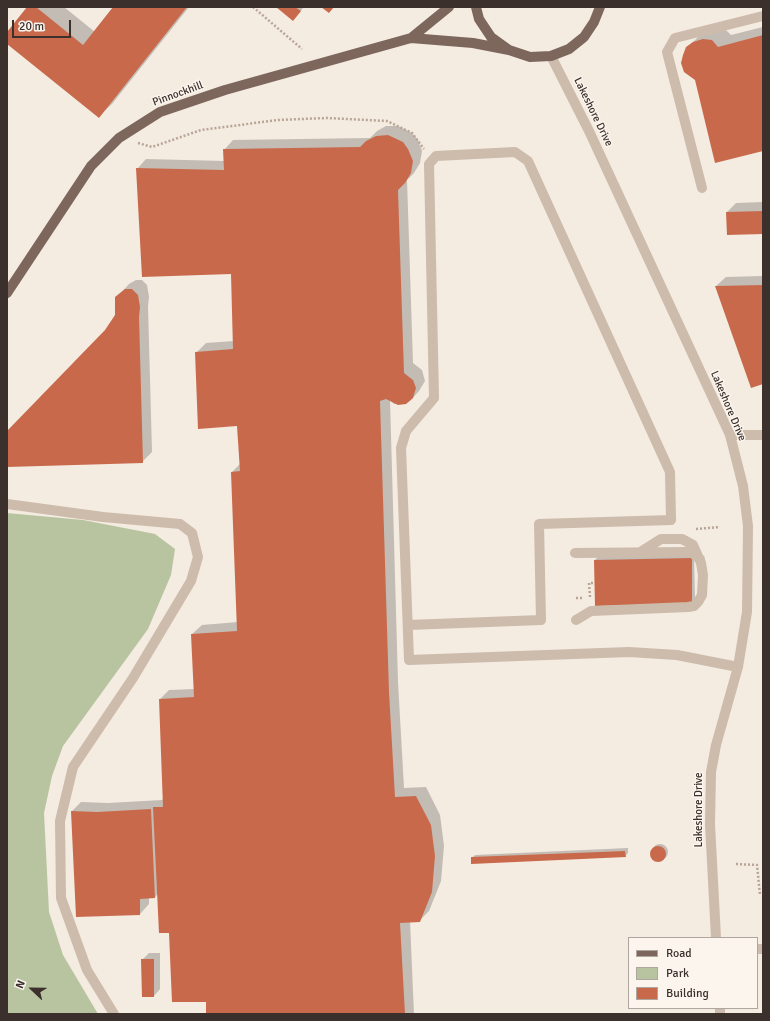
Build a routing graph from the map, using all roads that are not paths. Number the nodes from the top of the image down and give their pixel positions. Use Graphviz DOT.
graph roads {
  1 [pos="449,7"];
  2 [pos="476,7"];
  3 [pos="600,7"];
  4 [pos="763,16"];
  5 [pos="411,38"];
  6 [pos="509,50"];
  7 [pos="551,56"];
  8 [pos="702,188"];
  9 [pos="7,293"];
  10 [pos="730,435"];
  11 [pos="763,435"];
  12 [pos="7,504"];
  13 [pos="574,553"];
  14 [pos="576,620"];
  15 [pos="408,625"];
  16 [pos="738,667"];
  17 [pos="716,937"];
  18 [pos="114,1014"];
  1 -- 5 [label="main road, Pinnockhill"];
  2 -- 6 [label="main road"];
  3 -- 7 [label="main road"];
  4 -- 8 [label="street"];
  5 -- 6 [label="main road, Pinnockhill"];
  5 -- 9 [label="main road, Pinnockhill"];
  6 -- 7 [label="main road"];
  7 -- 10 [label="street, Lakeshore Drive"];
  10 -- 11 [label="street"];
  10 -- 16 [label="street, Lakeshore Drive"];
  12 -- 18 [label="street"];
  13 -- 14 [label="street"];
  15 -- 15 [label="street"];
  15 -- 16 [label="street"];
  16 -- 17 [label="street, Lakeshore Drive"];
}
